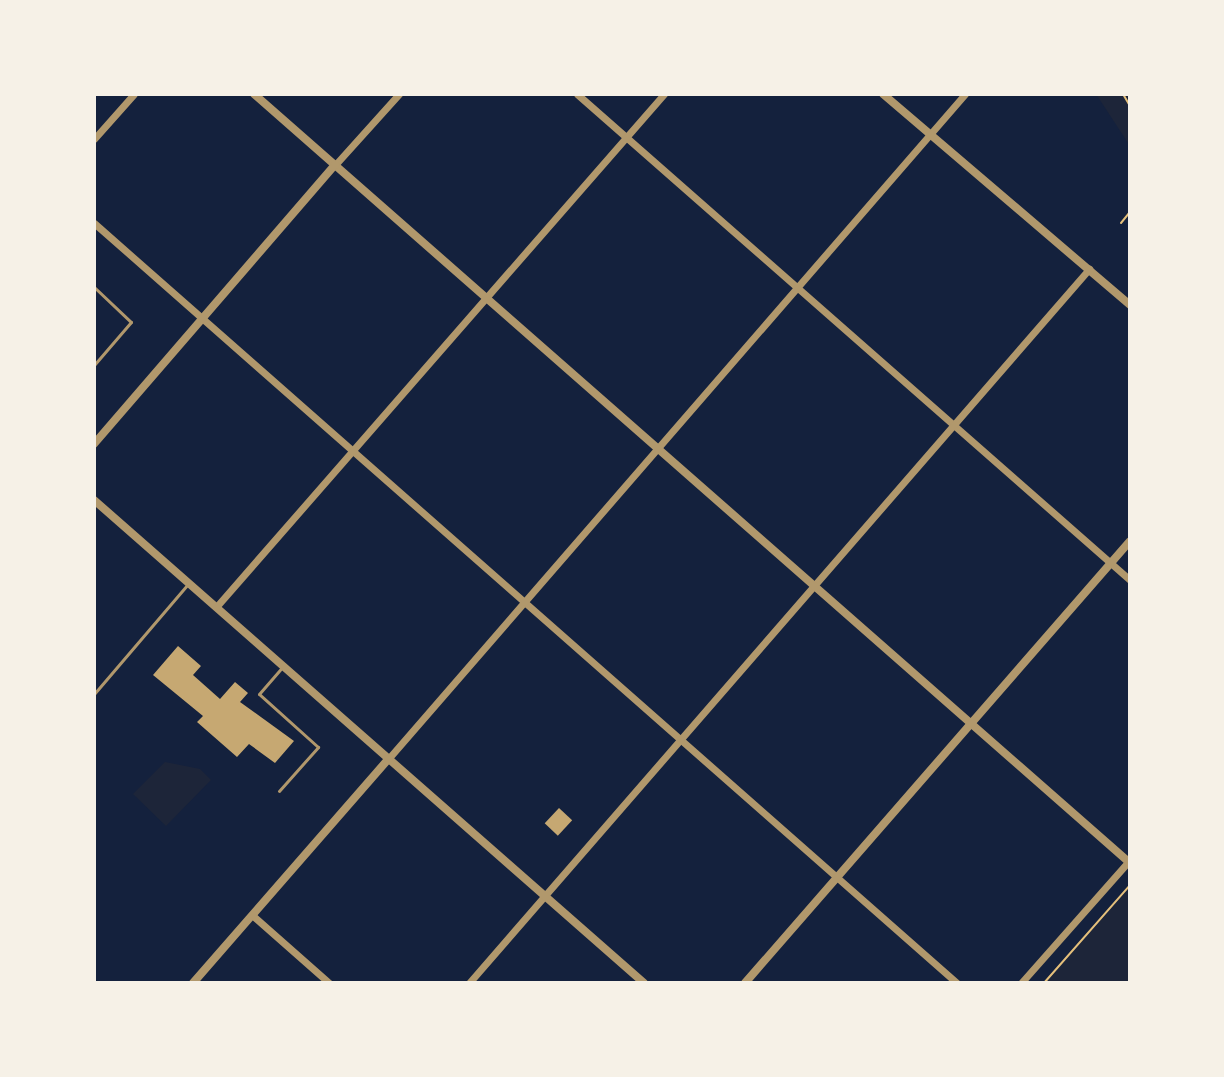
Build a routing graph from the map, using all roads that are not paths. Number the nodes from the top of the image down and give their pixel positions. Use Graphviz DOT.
graph roads {
  1 [pos="134,94"];
  2 [pos="254,94"];
  3 [pos="399,94"];
  4 [pos="577,94"];
  5 [pos="664,94"];
  6 [pos="883,94"];
  7 [pos="965,94"];
  8 [pos="929,134"];
  9 [pos="627,137"];
  10 [pos="94,139"];
  11 [pos="335,165"];
  12 [pos="94,223"];
  13 [pos="1089,269"];
  14 [pos="94,287"];
  15 [pos="798,287"];
  16 [pos="484,296"];
  17 [pos="1130,305"];
  18 [pos="206,317"];
  19 [pos="94,365"];
  20 [pos="954,425"];
  21 [pos="94,444"];
  22 [pos="659,446"];
  23 [pos="353,448"];
  24 [pos="94,500"];
  25 [pos="1130,541"];
  26 [pos="1111,564"];
  27 [pos="1130,580"];
  28 [pos="190,582"];
  29 [pos="815,582"];
  30 [pos="525,603"];
  31 [pos="217,606"];
  32 [pos="284,665"];
  33 [pos="94,694"];
  34 [pos="972,719"];
  35 [pos="680,738"];
  36 [pos="389,758"];
  37 [pos="279,791"];
  38 [pos="1129,861"];
  39 [pos="839,876"];
  40 [pos="544,896"];
  41 [pos="252,915"];
  42 [pos="193,983"];
  43 [pos="329,983"];
  44 [pos="469,983"];
  45 [pos="644,983"];
  46 [pos="745,983"];
  47 [pos="957,983"];
  48 [pos="1021,983"];
  1 -- 10 [label="street"];
  2 -- 11 [label="street"];
  3 -- 11 [label="street"];
  4 -- 9 [label="street"];
  5 -- 9 [label="street"];
  6 -- 8 [label="street"];
  7 -- 8 [label="street"];
  8 -- 13 [label="street"];
  8 -- 15 [label="street"];
  9 -- 15 [label="street"];
  9 -- 16 [label="street"];
  11 -- 16 [label="street"];
  11 -- 18 [label="street"];
  12 -- 18 [label="street"];
  13 -- 17 [label="street"];
  13 -- 20 [label="street"];
  14 -- 19 [label="lane"];
  15 -- 20 [label="street"];
  15 -- 22 [label="street"];
  16 -- 22 [label="street"];
  16 -- 23 [label="street"];
  18 -- 21 [label="street"];
  18 -- 23 [label="street"];
  20 -- 26 [label="street"];
  20 -- 29 [label="street"];
  22 -- 29 [label="street"];
  22 -- 30 [label="street"];
  23 -- 30 [label="street"];
  23 -- 31 [label="street"];
  24 -- 28 [label="street"];
  25 -- 26 [label="street"];
  26 -- 27 [label="street"];
  26 -- 34 [label="street"];
  28 -- 31 [label="street"];
  28 -- 33 [label="lane"];
  29 -- 34 [label="street"];
  29 -- 35 [label="street"];
  30 -- 35 [label="street"];
  30 -- 36 [label="street"];
  31 -- 32 [label="street"];
  32 -- 36 [label="street"];
  32 -- 37 [label="lane"];
  34 -- 38 [label="street"];
  34 -- 39 [label="street"];
  35 -- 39 [label="street"];
  35 -- 40 [label="street"];
  36 -- 40 [label="street"];
  36 -- 41 [label="street"];
  38 -- 48 [label="street"];
  39 -- 46 [label="street"];
  39 -- 47 [label="street"];
  40 -- 44 [label="street"];
  40 -- 45 [label="street"];
  41 -- 42 [label="street"];
  41 -- 43 [label="street"];
}
